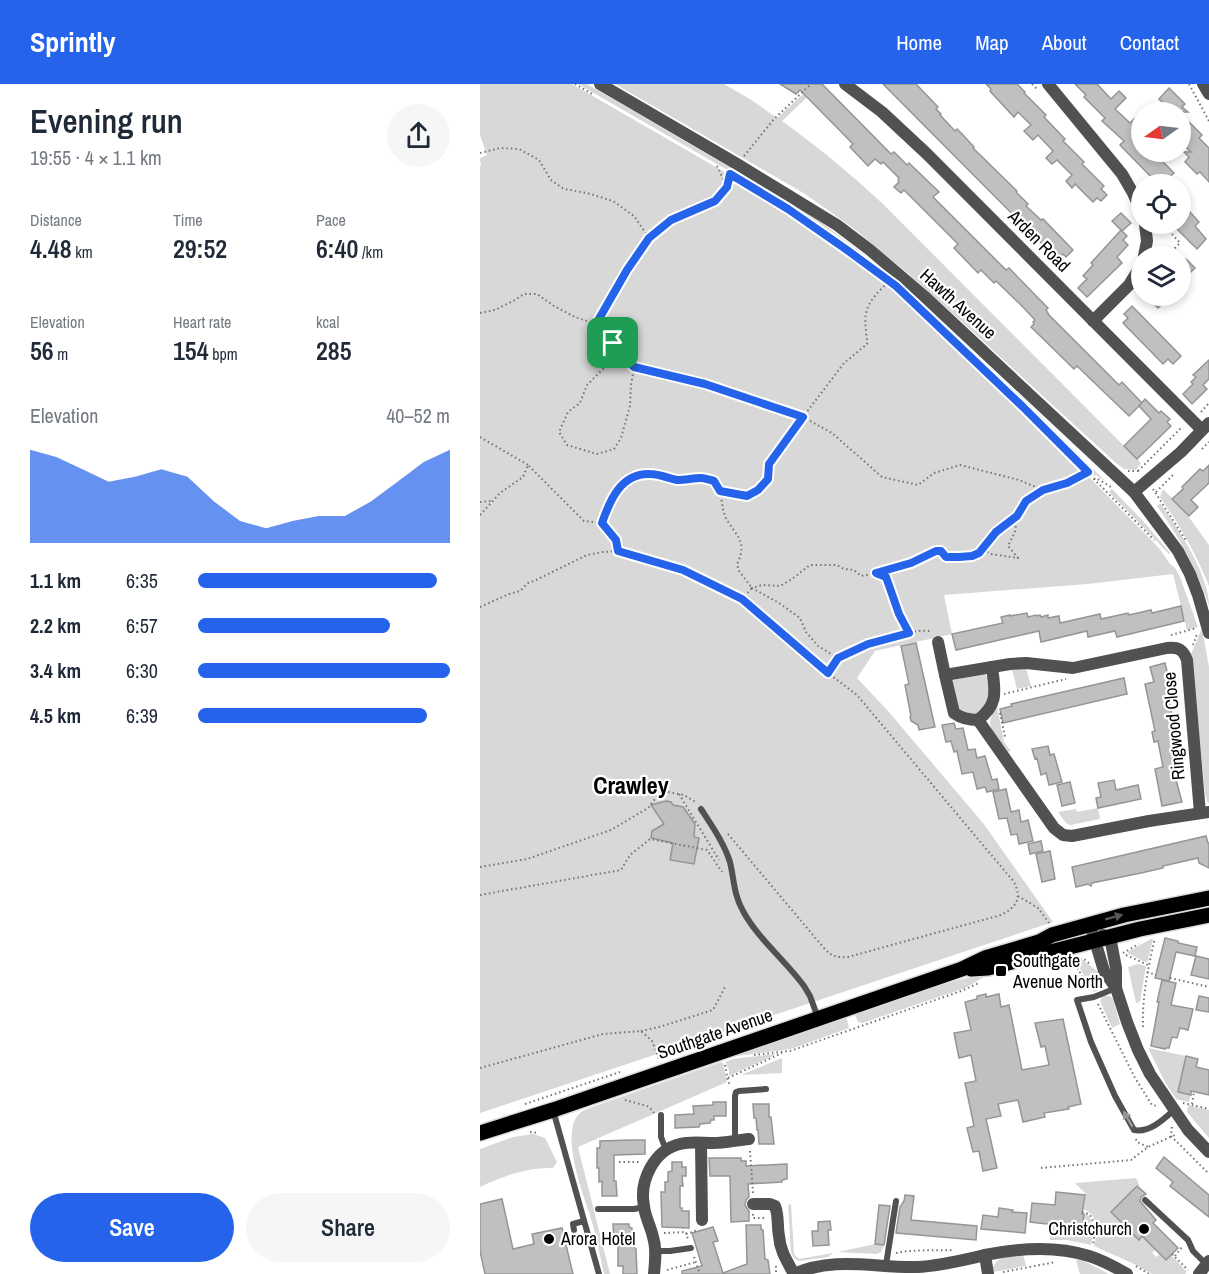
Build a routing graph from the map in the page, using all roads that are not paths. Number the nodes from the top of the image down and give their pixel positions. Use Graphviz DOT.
graph roads {
  1 [pos="845,84"];
  2 [pos="1203,84"];
  3 [pos="1044,88"];
  4 [pos="598,90"];
  5 [pos="1209,94"];
  6 [pos="1131,190"];
  7 [pos="1131,282"];
  8 [pos="1093,321"];
  9 [pos="1206,426"];
  10 [pos="1134,492"];
  11 [pos="1209,633"];
  12 [pos="938,642"];
  13 [pos="992,667"];
  14 [pos="945,675"];
  15 [pos="978,720"];
  16 [pos="703,807"];
  17 [pos="1204,812"];
  18 [pos="1209,898"];
  19 [pos="1209,915"];
  20 [pos="1097,934"];
  21 [pos="962,969"];
  22 [pos="1116,988"];
  23 [pos="819,1019"];
  24 [pos="766,1089"];
  25 [pos="553,1110"];
  26 [pos="1170,1110"];
  27 [pos="661,1116"];
  28 [pos="480,1133"];
  29 [pos="750,1139"];
  30 [pos="735,1140"];
  31 [pos="700,1143"];
  32 [pos="666,1150"];
  33 [pos="1209,1152"];
  34 [pos="1145,1200"];
  35 [pos="896,1201"];
  36 [pos="753,1204"];
  37 [pos="644,1207"];
  38 [pos="598,1209"];
  39 [pos="702,1220"];
  40 [pos="584,1221"];
  41 [pos="574,1230"];
  42 [pos="691,1248"];
  43 [pos="655,1251"];
  44 [pos="985,1255"];
  45 [pos="1201,1268"];
  46 [pos="892,1269"];
  47 [pos="599,1274"];
  48 [pos="654,1274"];
  49 [pos="794,1274"];
  50 [pos="988,1274"];
  51 [pos="1127,1274"];
  1 -- 8 [label="street, Arden Road"];
  2 -- 5 [label="street"];
  3 -- 6 [label="street"];
  4 -- 10 [label="street, Hawth Avenue"];
  7 -- 8 [label="street"];
  8 -- 9 [label="street, Arden Road"];
  9 -- 10 [label="street"];
  10 -- 11 [label="street, Hawth Avenue"];
  12 -- 14 [label="street"];
  13 -- 14 [label="street, Ringwood Close"];
  13 -- 15 [label="street"];
  13 -- 17 [label="street, Ringwood Close"];
  14 -- 15 [label="street"];
  15 -- 17 [label="street, Ringwood Close"];
  16 -- 23 [label="lane"];
  20 -- 18 [label="main road, Southgate Avenue, one-way"];
  19 -- 20 [label="main road, Southgate Avenue"];
  20 -- 21 [label="main road, Southgate Avenue"];
  20 -- 21 [label="main road, Southgate Avenue"];
  20 -- 22 [label="street"];
  21 -- 23 [label="main road, Southgate Avenue"];
  22 -- 26 [label="street"];
  26 -- 22 [label="lane, one-way"];
  23 -- 25 [label="main road, Southgate Avenue"];
  24 -- 30 [label="lane"];
  25 -- 28 [label="main road, Southgate Avenue"];
  25 -- 40 [label="lane"];
  26 -- 33 [label="street"];
  27 -- 32 [label="lane"];
  29 -- 30 [label="street"];
  30 -- 31 [label="street"];
  31 -- 32 [label="street"];
  31 -- 39 [label="street"];
  32 -- 37 [label="street"];
  34 -- 45 [label="lane"];
  35 -- 46 [label="lane"];
  36 -- 49 [label="street"];
  37 -- 38 [label="lane"];
  37 -- 43 [label="street"];
  40 -- 41 [label="lane"];
  40 -- 47 [label="lane"];
  42 -- 43 [label="lane"];
  43 -- 48 [label="street"];
  44 -- 46 [label="street"];
  44 -- 50 [label="street"];
  44 -- 51 [label="street"];
  46 -- 49 [label="street"];
}
